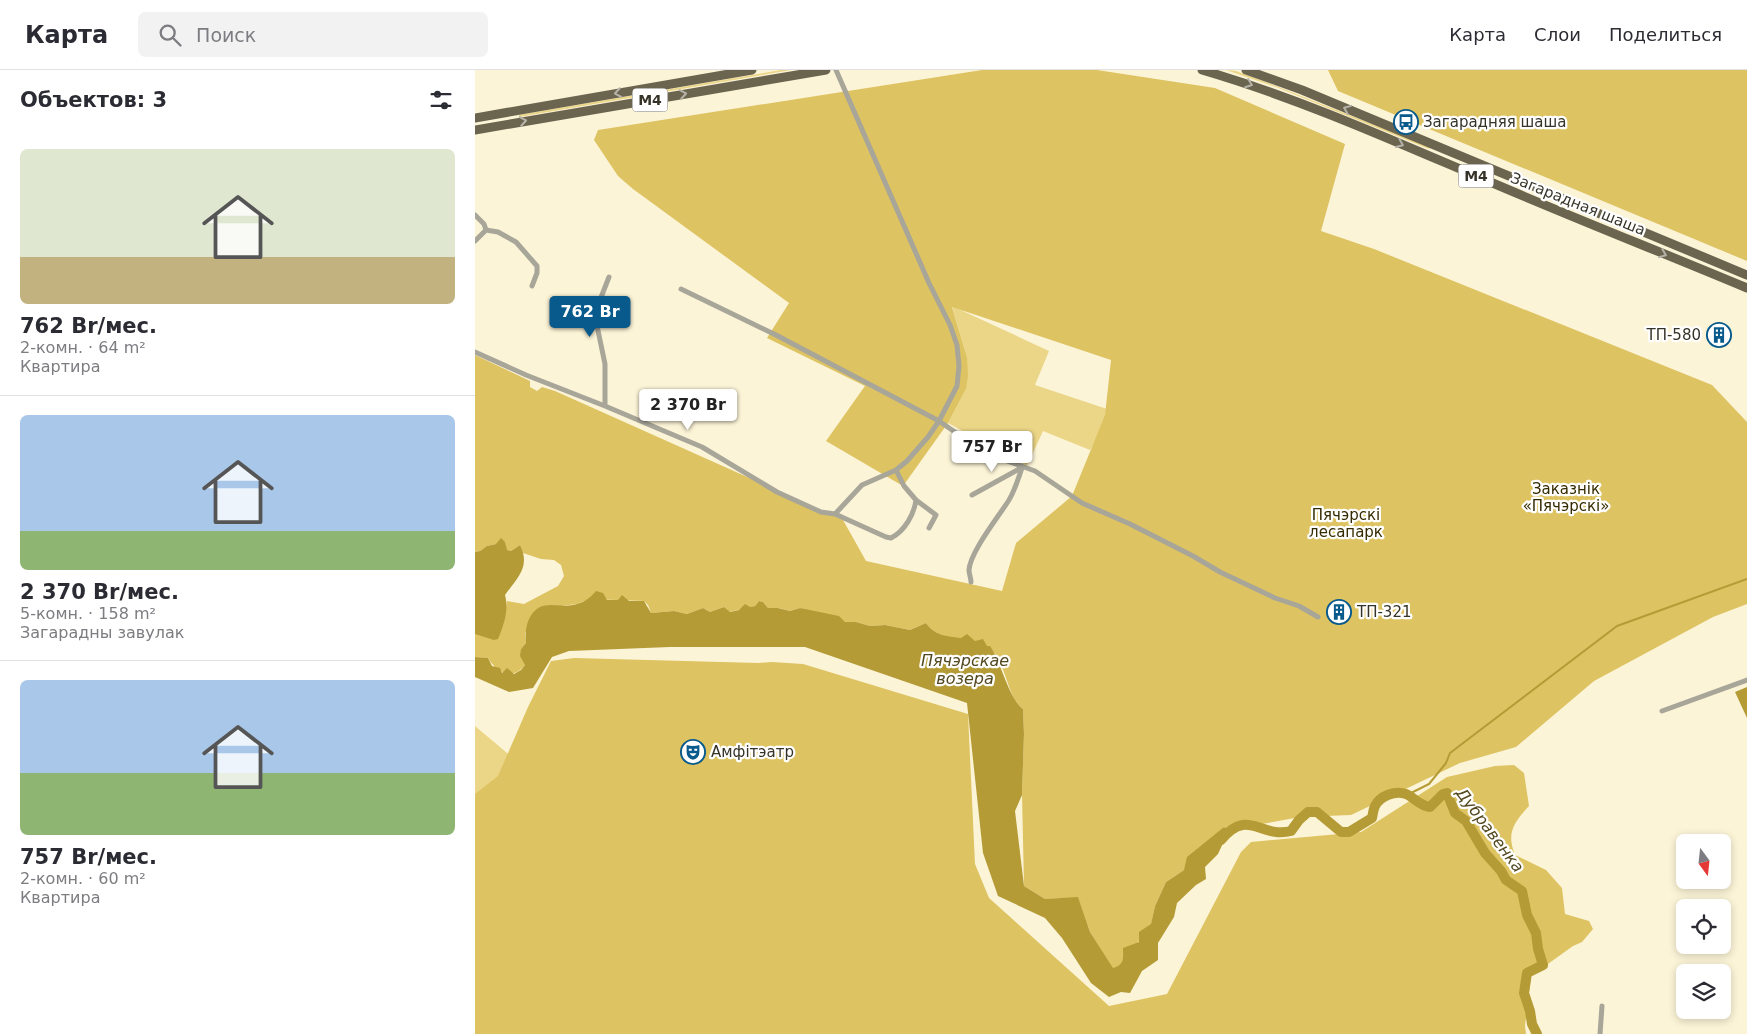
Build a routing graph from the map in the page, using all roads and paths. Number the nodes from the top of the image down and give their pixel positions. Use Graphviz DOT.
graph roads {
  1 [pos="753,70"];
  2 [pos="825,70"];
  3 [pos="836,70"];
  4 [pos="1203,70"];
  5 [pos="1246,70"];
  6 [pos="475,118"];
  7 [pos="475,130"];
  8 [pos="475,214"];
  9 [pos="486,230"];
  10 [pos="475,241"];
  11 [pos="1747,276"];
  12 [pos="609,277"];
  13 [pos="531,286"];
  14 [pos="1747,288"];
  15 [pos="681,289"];
  16 [pos="475,352"];
  17 [pos="605,406"];
  18 [pos="939,421"];
  19 [pos="1022,468"];
  20 [pos="896,470"];
  21 [pos="972,495"];
  22 [pos="916,500"];
  23 [pos="835,514"];
  24 [pos="929,528"];
  25 [pos="971,582"];
  26 [pos="1318,617"];
  27 [pos="1747,680"];
  28 [pos="1662,711"];
  29 [pos="1602,1006"];
  30 [pos="1600,1034"];
  1 -- 6 [label="main road, М4, one-way"];
  7 -- 2 [label="main road, М4, one-way"];
  3 -- 18 [label="street"];
  4 -- 14 [label="main road, Загарадная шаша / М4, one-way"];
  11 -- 5 [label="main road, Загарадная шаша / М4, one-way"];
  8 -- 9 [label="street"];
  9 -- 10 [label="street"];
  9 -- 13 [label="street"];
  12 -- 17 [label="street"];
  15 -- 18 [label="street"];
  16 -- 17 [label="street"];
  17 -- 23 [label="street"];
  18 -- 19 [label="street"];
  18 -- 20 [label="street"];
  19 -- 21 [label="street"];
  19 -- 25 [label="street"];
  19 -- 26 [label="street"];
  20 -- 22 [label="street"];
  20 -- 23 [label="street"];
  22 -- 23 [label="street"];
  22 -- 24 [label="street"];
  27 -- 28 [label="street"];
  29 -- 30 [label="street"];
}
